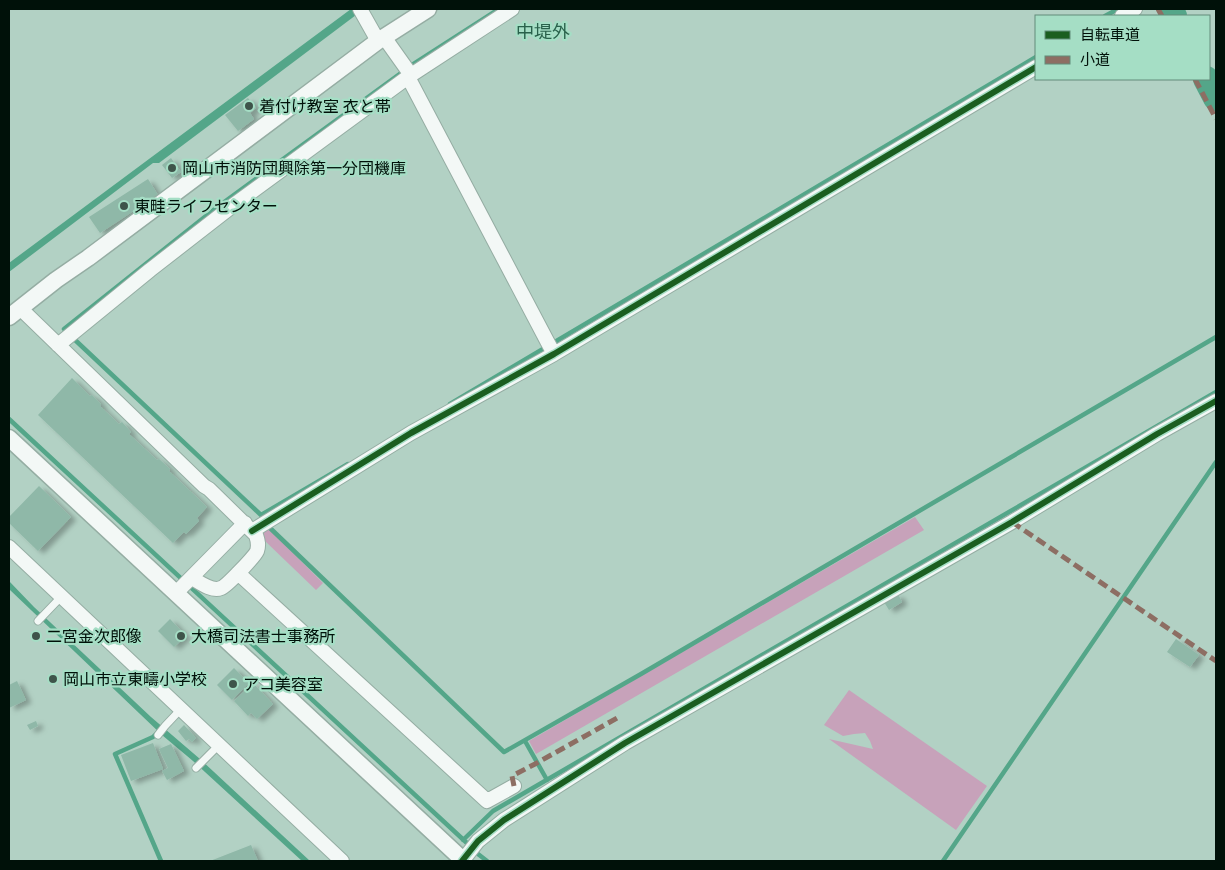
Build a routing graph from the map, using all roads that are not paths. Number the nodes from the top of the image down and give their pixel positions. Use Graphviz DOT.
graph roads {
  1 [pos="428,9"];
  2 [pos="512,9"];
  3 [pos="1135,9"];
  4 [pos="361,11"];
  5 [pos="1124,15"];
  6 [pos="381,39"];
  7 [pos="1035,68"];
  8 [pos="408,72"];
  9 [pos="14,313"];
  10 [pos="58,345"];
  11 [pos="551,348"];
  12 [pos="1216,401"];
  13 [pos="9,438"];
  14 [pos="257,525"];
  15 [pos="9,547"];
  16 [pos="238,573"];
  17 [pos="185,585"];
  18 [pos="61,597"];
  19 [pos="38,621"];
  20 [pos="181,709"];
  21 [pos="158,735"];
  22 [pos="219,746"];
  23 [pos="196,768"];
  24 [pos="514,786"];
  25 [pos="342,861"];
  26 [pos="463,861"];
  1 -- 6 [label="street"];
  2 -- 8 [label="street"];
  3 -- 5 [label="street"];
  4 -- 6 [label="street"];
  6 -- 8 [label="street"];
  6 -- 9 [label="street"];
  7 -- 11 [label="street"];
  8 -- 10 [label="street"];
  8 -- 11 [label="street"];
  9 -- 10 [label="street"];
  10 -- 14 [label="street"];
  11 -- 14 [label="street"];
  12 -- 26 [label="street"];
  13 -- 17 [label="street"];
  14 -- 16 [label="street"];
  14 -- 17 [label="street"];
  15 -- 18 [label="street"];
  16 -- 17 [label="street"];
  16 -- 24 [label="street"];
  17 -- 26 [label="street"];
  18 -- 19 [label="lane"];
  18 -- 20 [label="street"];
  20 -- 21 [label="lane"];
  20 -- 22 [label="street"];
  22 -- 23 [label="lane"];
  22 -- 25 [label="street"];
}
